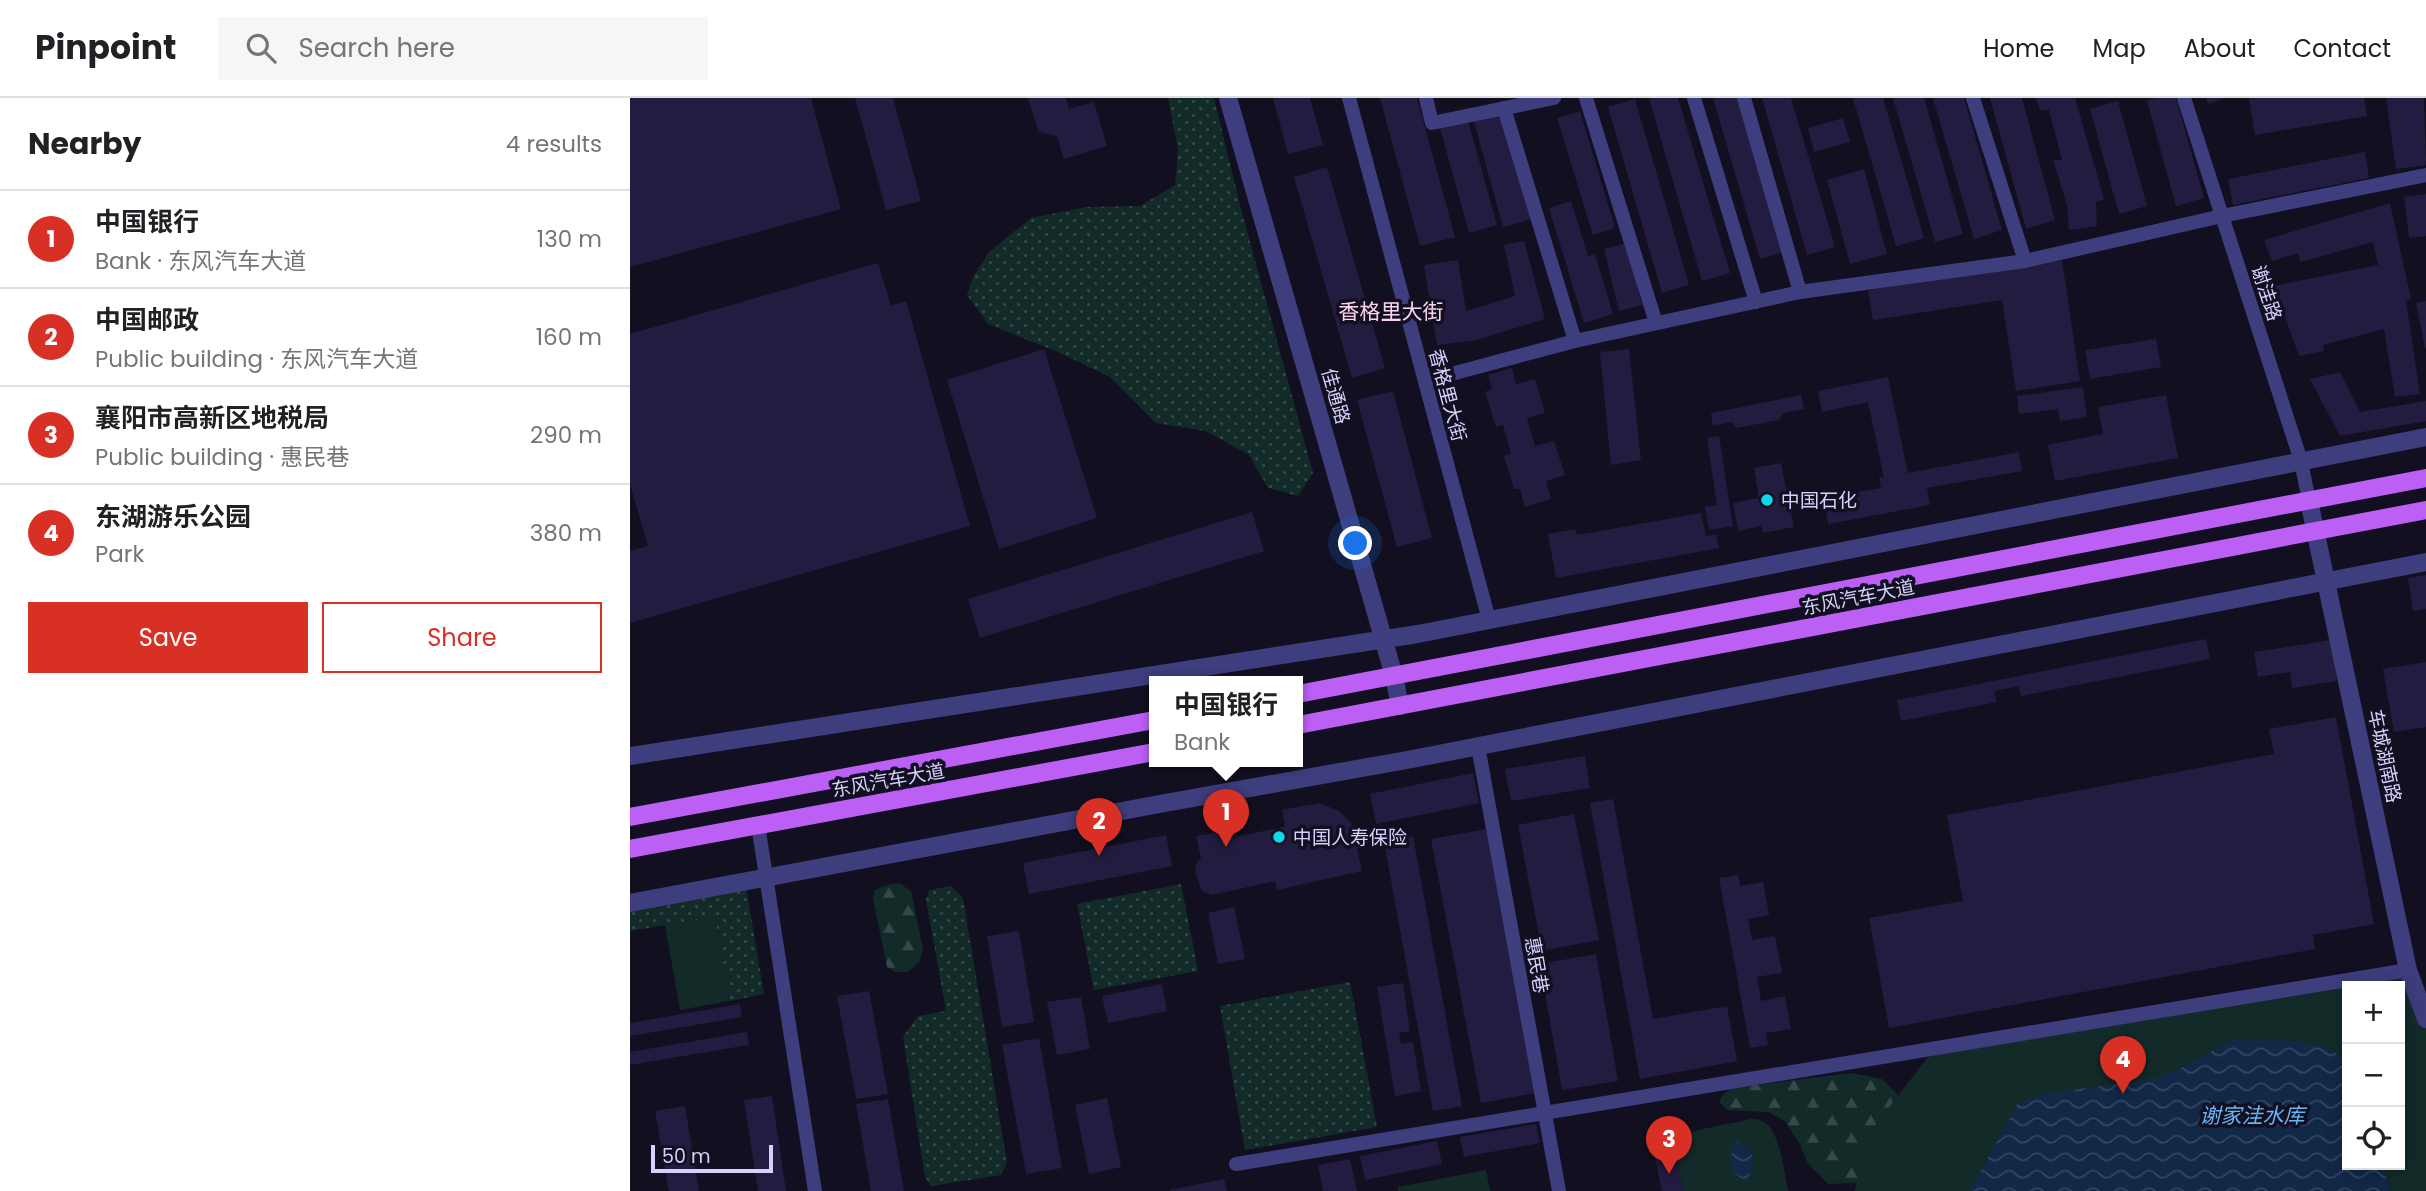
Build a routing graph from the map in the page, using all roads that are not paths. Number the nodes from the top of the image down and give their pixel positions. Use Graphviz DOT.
graph roads {
  1 [pos="1228,98"];
  2 [pos="1349,98"];
  3 [pos="1426,98"];
  4 [pos="1554,98"];
  5 [pos="1586,98"];
  6 [pos="1694,98"];
  7 [pos="1744,98"];
  8 [pos="1973,98"];
  9 [pos="2184,98"];
  10 [pos="1504,108"];
  11 [pos="2426,175"];
  12 [pos="2222,216"];
  13 [pos="2025,261"];
  14 [pos="1800,292"];
  15 [pos="1756,302"];
  16 [pos="1657,323"];
  17 [pos="1575,341"];
  18 [pos="1425,381"];
  19 [pos="2426,437"];
  20 [pos="2301,461"];
  21 [pos="2426,478"];
  22 [pos="2309,501"];
  23 [pos="2426,510"];
  24 [pos="2315,531"];
  25 [pos="2426,562"];
  26 [pos="2327,581"];
  27 [pos="1489,620"];
  28 [pos="1383,639"];
  29 [pos="1394,676"];
  30 [pos="1303,693"];
  31 [pos="1400,706"];
  32 [pos="1149,721"];
  33 [pos="1303,724"];
  34 [pos="1478,746"];
  35 [pos="1149,753"];
  36 [pos="630,756"];
  37 [pos="630,817"];
  38 [pos="758,825"];
  39 [pos="630,849"];
  40 [pos="766,877"];
  41 [pos="630,903"];
  42 [pos="2408,970"];
  43 [pos="2426,1019"];
  44 [pos="1545,1113"];
  45 [pos="1236,1164"];
  46 [pos="816,1191"];
  47 [pos="1559,1191"];
  1 -- 28 [label="street, 佳通路"];
  2 -- 18 [label="street, 香格里大街"];
  3 -- 10 [label="street"];
  4 -- 10 [label="street"];
  5 -- 16 [label="street"];
  6 -- 15 [label="street"];
  7 -- 14 [label="street"];
  8 -- 13 [label="street"];
  9 -- 12 [label="street, 谢洼路"];
  10 -- 17 [label="street"];
  11 -- 12 [label="street"];
  12 -- 13 [label="street"];
  12 -- 20 [label="street, 谢洼路"];
  13 -- 14 [label="street"];
  14 -- 15 [label="street"];
  15 -- 16 [label="street"];
  16 -- 17 [label="street"];
  17 -- 18 [label="street"];
  18 -- 27 [label="street, 香格里大街"];
  19 -- 20 [label="street"];
  20 -- 22 [label="street, 谢洼路"];
  20 -- 27 [label="street"];
  21 -- 22 [label="main road, 东风汽车大道"];
  22 -- 24 [label="street, 车城湖南路"];
  22 -- 29 [label="main road, 东风汽车大道"];
  23 -- 24 [label="main road, 东风汽车大道"];
  24 -- 26 [label="street, 车城湖南路"];
  24 -- 31 [label="main road, 东风汽车大道"];
  25 -- 26 [label="street"];
  26 -- 34 [label="street"];
  26 -- 42 [label="street, 车城湖南路"];
  27 -- 28 [label="street"];
  28 -- 29 [label="street, 佳通路"];
  28 -- 36 [label="street"];
  29 -- 30 [label="main road, 东风汽车大道"];
  29 -- 31 [label="street, 佳通路"];
  31 -- 33 [label="main road, 东风汽车大道"];
  32 -- 37 [label="main road, 东风汽车大道"];
  34 -- 40 [label="street"];
  34 -- 44 [label="street, 惠民巷"];
  35 -- 38 [label="main road, 东风汽车大道"];
  38 -- 39 [label="main road, 东风汽车大道"];
  38 -- 40 [label="street"];
  40 -- 41 [label="street"];
  40 -- 46 [label="street"];
  42 -- 43 [label="street, 车城湖南路"];
  42 -- 44 [label="street"];
  44 -- 45 [label="street"];
  44 -- 47 [label="street, 惠民巷"];
}
